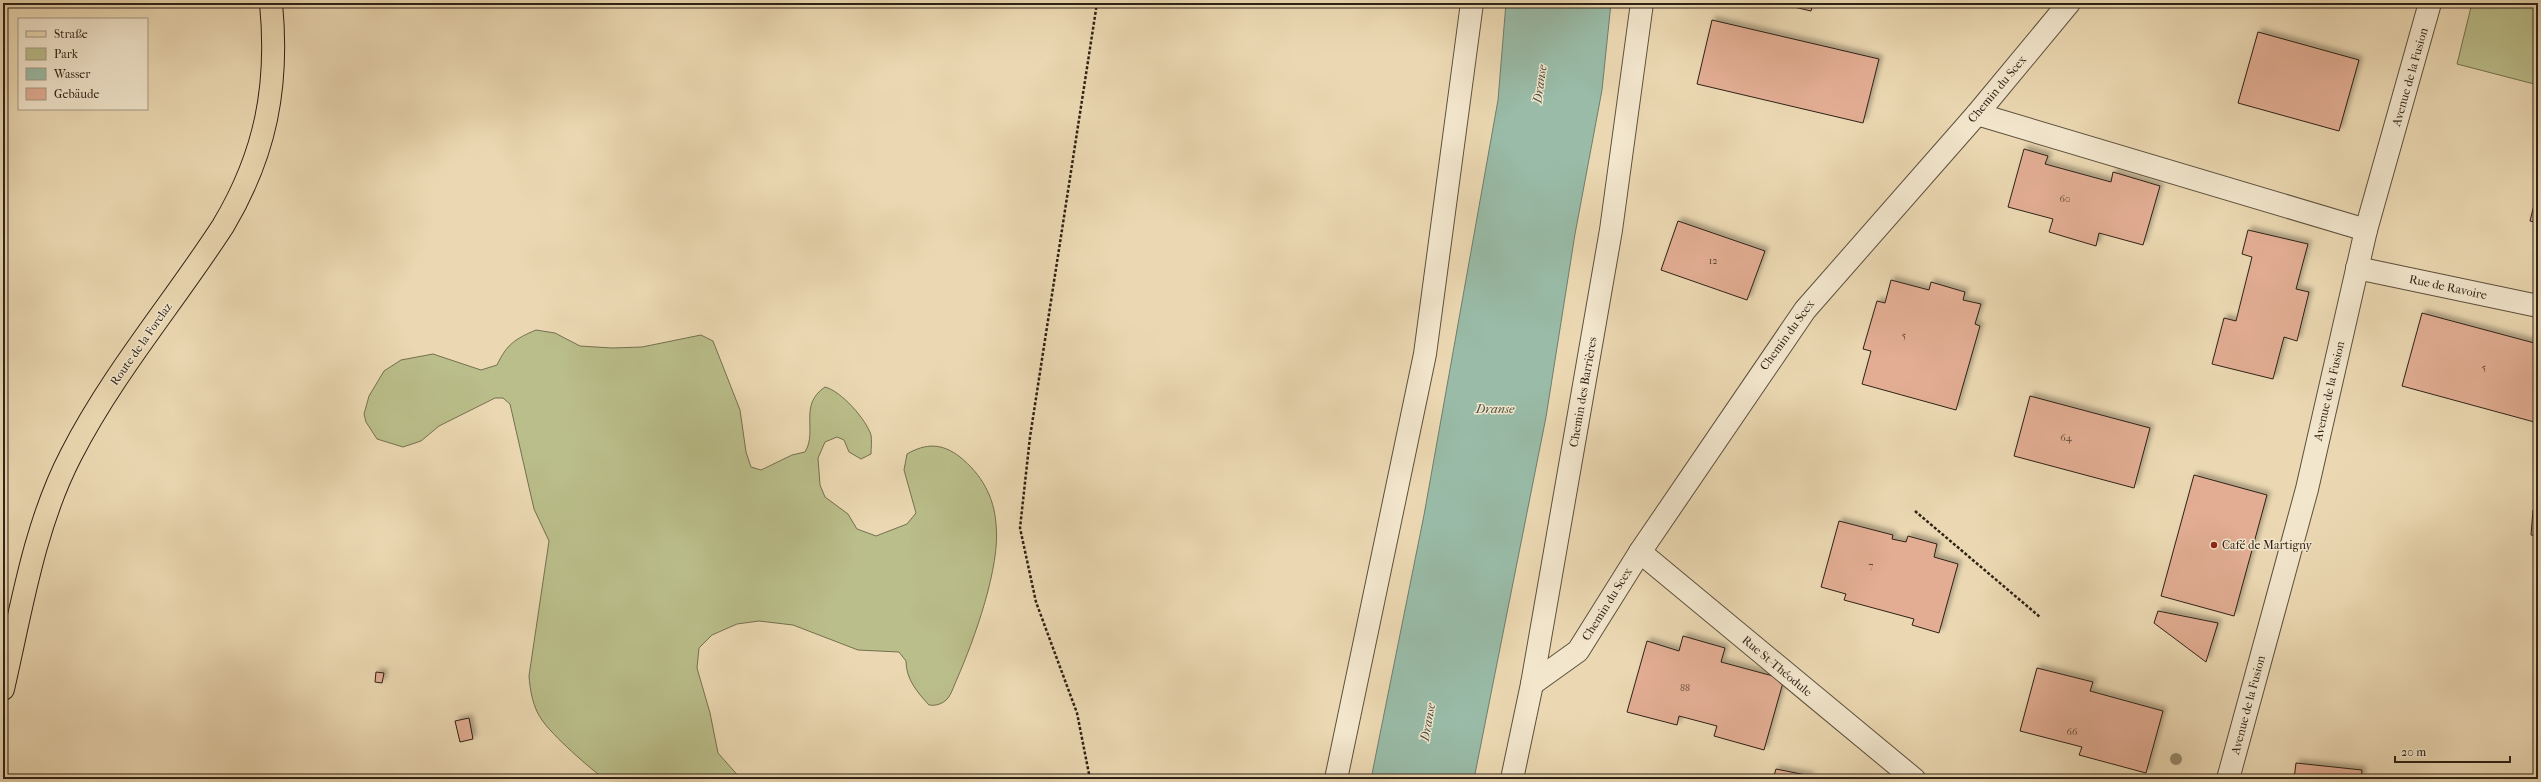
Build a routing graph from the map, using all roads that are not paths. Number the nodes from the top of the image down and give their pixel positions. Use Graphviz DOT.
graph roads {
  1 [pos="271,3"];
  2 [pos="1472,3"];
  3 [pos="1642,3"];
  4 [pos="2069,3"];
  5 [pos="2430,3"];
  6 [pos="1977,114"];
  7 [pos="2366,230"];
  8 [pos="2357,268"];
  9 [pos="2538,306"];
  10 [pos="1640,552"];
  11 [pos="1532,684"];
  12 [pos="3,689"];
  13 [pos="1336,779"];
  14 [pos="1512,779"];
  15 [pos="1914,779"];
  16 [pos="2228,779"];
  1 -- 12 [label="main road, Route de la Forclaz"];
  2 -- 13 [label="street"];
  3 -- 11 [label="street, Chemin des Barrières"];
  4 -- 6 [label="street, Chemin du Scex"];
  5 -- 7 [label="street, Avenue de la Fusion"];
  6 -- 7 [label="street"];
  6 -- 10 [label="street, Chemin du Scex"];
  7 -- 8 [label="street, Avenue de la Fusion"];
  8 -- 9 [label="street, Rue de Ravoire"];
  8 -- 16 [label="street, Avenue de la Fusion"];
  10 -- 11 [label="street, Chemin du Scex"];
  10 -- 15 [label="street, Rue St-Théodule"];
  11 -- 14 [label="street, Chemin des Barrières"];
}
